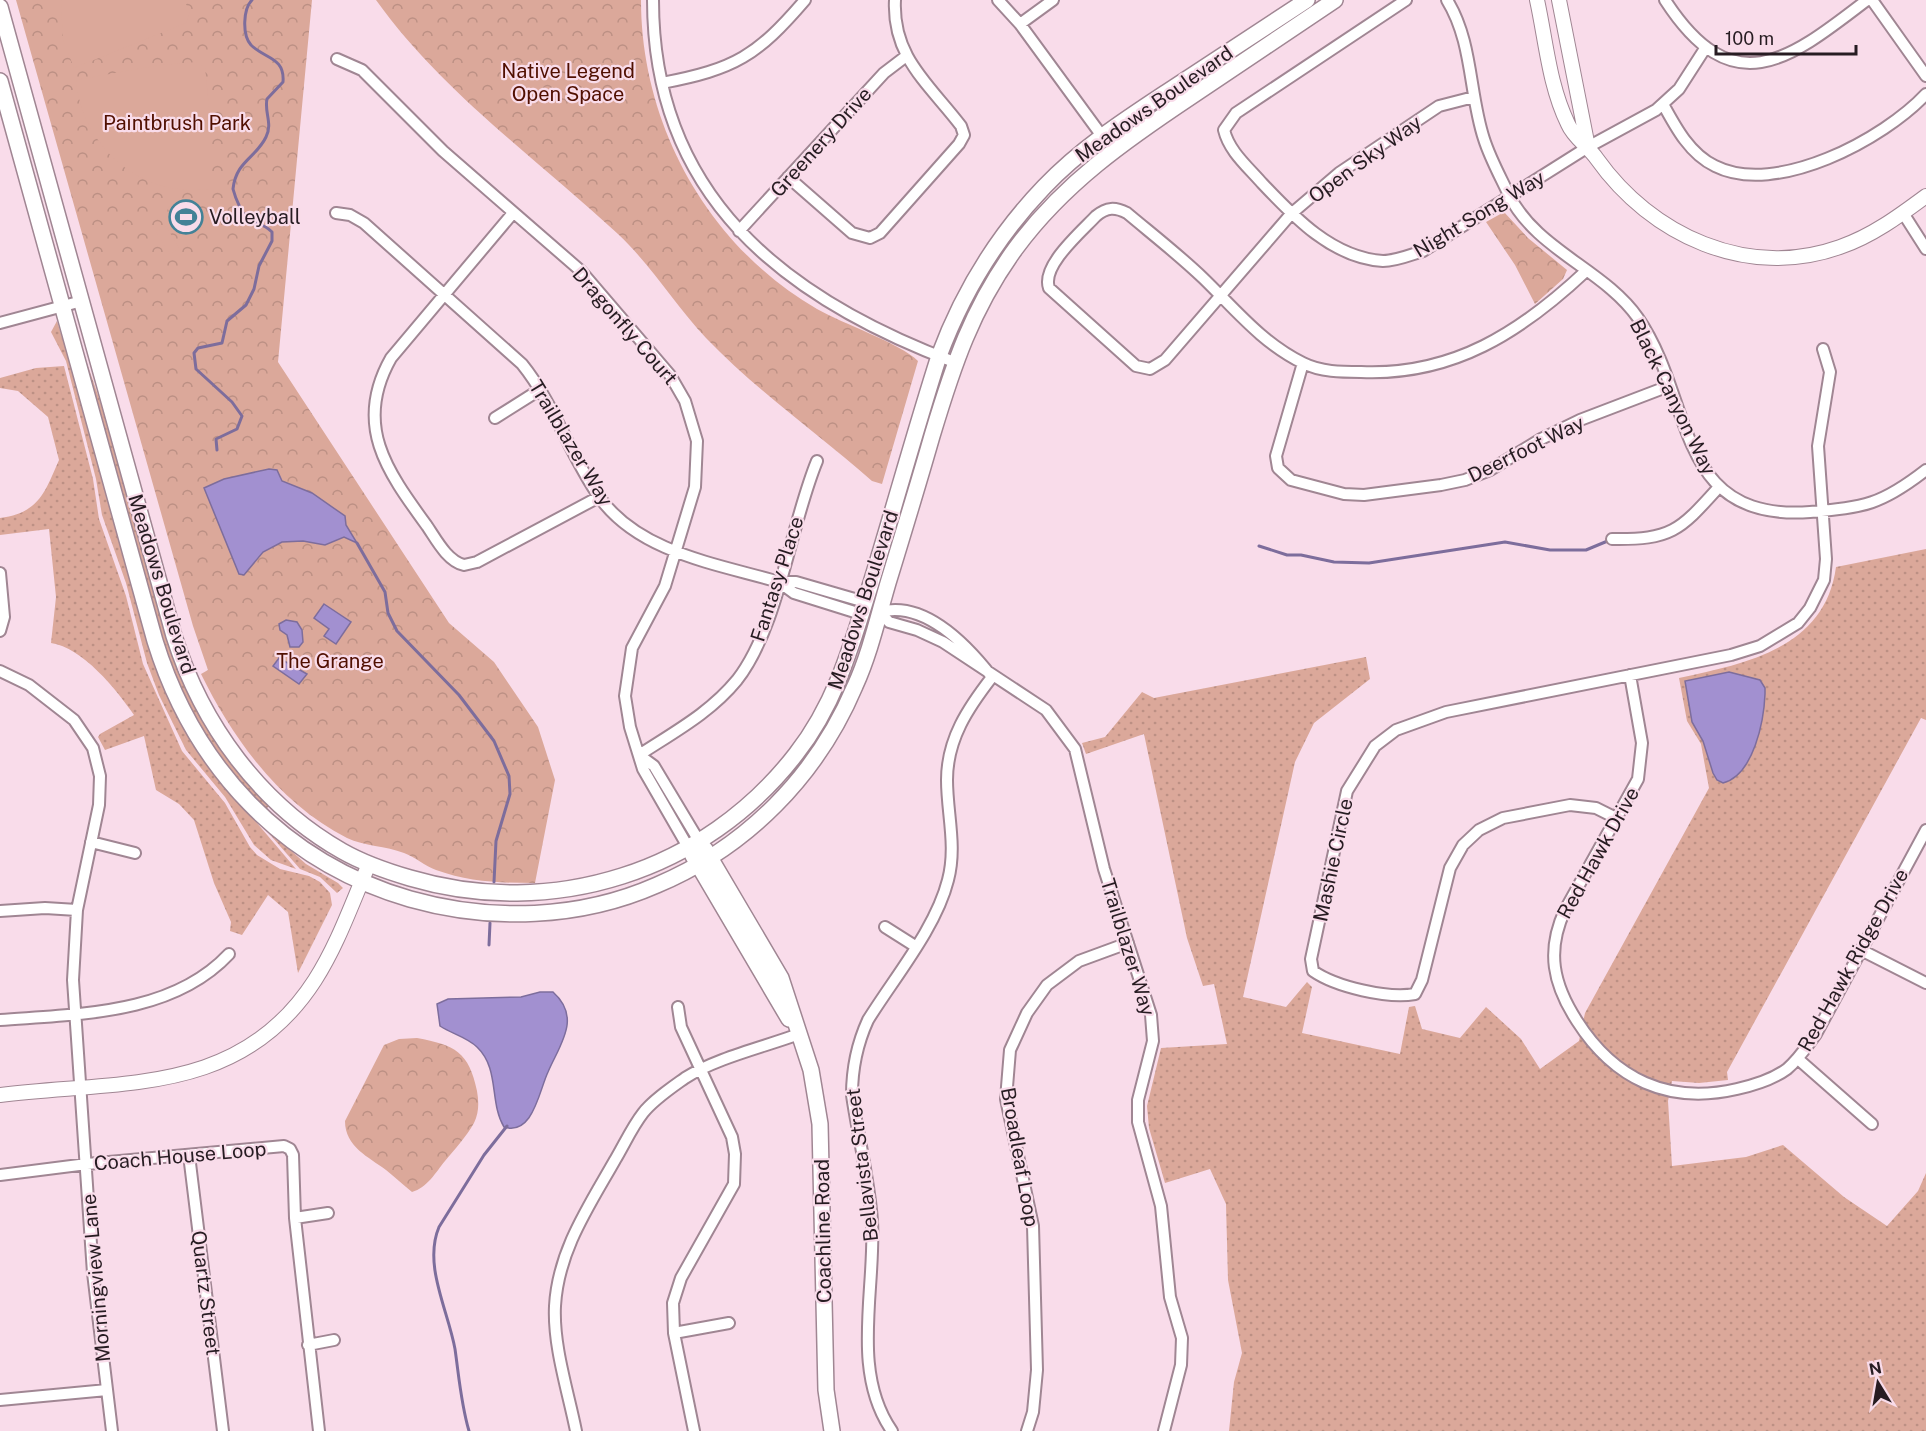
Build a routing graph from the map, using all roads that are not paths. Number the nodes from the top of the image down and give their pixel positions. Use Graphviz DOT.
graph roads {
  1 [pos="652,0"];
  2 [pos="806,0"];
  3 [pos="895,0"];
  4 [pos="998,0"];
  5 [pos="1053,0"];
  6 [pos="1307,0"];
  7 [pos="1335,0"];
  8 [pos="1406,0"];
  9 [pos="1446,0"];
  10 [pos="1537,0"];
  11 [pos="1559,0"];
  12 [pos="1665,0"];
  13 [pos="1869,0"];
  14 [pos="1288,5"];
  15 [pos="0,7"];
  16 [pos="1020,24"];
  17 [pos="1706,47"];
  18 [pos="905,57"];
  19 [pos="337,59"];
  20 [pos="1926,76"];
  21 [pos="0,81"];
  22 [pos="662,83"];
  23 [pos="1926,94"];
  24 [pos="1474,97"];
  25 [pos="1663,104"];
  26 [pos="1102,136"];
  27 [pos="1588,147"];
  28 [pos="788,177"];
  29 [pos="1926,196"];
  30 [pos="1510,197"];
  31 [pos="336,213"];
  32 [pos="513,213"];
  33 [pos="1904,213"];
  34 [pos="1291,214"];
  35 [pos="1031,228"];
  36 [pos="739,231"];
  37 [pos="1926,249"];
  38 [pos="1586,271"];
  39 [pos="444,293"];
  40 [pos="1221,296"];
  41 [pos="82,301"];
  42 [pos="63,306"];
  43 [pos="0,323"];
  44 [pos="1823,349"];
  45 [pos="939,356"];
  46 [pos="954,362"];
  47 [pos="1303,363"];
  48 [pos="1670,386"];
  49 [pos="541,389"];
  50 [pos="495,417"];
  51 [pos="817,461"];
  52 [pos="1926,470"];
  53 [pos="1718,488"];
  54 [pos="599,496"];
  55 [pos="1822,511"];
  56 [pos="890,522"];
  57 [pos="1612,539"];
  58 [pos="676,551"];
  59 [pos="0,573"];
  60 [pos="779,582"];
  61 [pos="863,608"];
  62 [pos="880,612"];
  63 [pos="0,631"];
  64 [pos="0,671"];
  65 [pos="1629,675"];
  66 [pos="992,677"];
  67 [pos="639,754"];
  68 [pos="1616,819"];
  69 [pos="1926,830"];
  70 [pos="91,842"];
  71 [pos="694,844"];
  72 [pos="135,853"];
  73 [pos="704,861"];
  74 [pos="369,864"];
  75 [pos="361,882"];
  76 [pos="77,910"];
  77 [pos="0,911"];
  78 [pos="885,927"];
  79 [pos="1128,943"];
  80 [pos="915,946"];
  81 [pos="1861,950"];
  82 [pos="229,954"];
  83 [pos="1926,983"];
  84 [pos="678,1006"];
  85 [pos="76,1014"];
  86 [pos="0,1020"];
  87 [pos="799,1034"];
  88 [pos="1798,1059"];
  89 [pos="701,1070"];
  90 [pos="82,1088"];
  91 [pos="0,1095"];
  92 [pos="1872,1124"];
  93 [pos="189,1155"];
  94 [pos="87,1164"];
  95 [pos="0,1174"];
  96 [pos="328,1213"];
  97 [pos="295,1218"];
  98 [pos="729,1323"];
  99 [pos="674,1333"];
  100 [pos="334,1340"];
  101 [pos="308,1345"];
  102 [pos="107,1390"];
  103 [pos="0,1400"];
  104 [pos="111,1431"];
  105 [pos="223,1431"];
  106 [pos="319,1431"];
  107 [pos="576,1431"];
  108 [pos="694,1431"];
  109 [pos="832,1431"];
  110 [pos="892,1431"];
  111 [pos="1027,1431"];
  112 [pos="1164,1431"];
  1 -- 22 [label="street"];
  2 -- 22 [label="street"];
  3 -- 18 [label="street"];
  4 -- 16 [label="street"];
  5 -- 16 [label="street"];
  6 -- 14 [label="main road, Meadows Boulevard"];
  7 -- 35 [label="main road, Meadows Boulevard"];
  8 -- 34 [label="street, Night Song Way"];
  9 -- 24 [label="street, Black Canyon Way"];
  10 -- 27 [label="street"];
  11 -- 27 [label="street"];
  12 -- 17 [label="street"];
  13 -- 17 [label="street"];
  13 -- 20 [label="street"];
  14 -- 26 [label="main road, Meadows Boulevard"];
  15 -- 41 [label="main road, Meadows Boulevard"];
  16 -- 26 [label="street"];
  17 -- 25 [label="street, Night Song Way"];
  18 -- 28 [label="street, Greenery Drive"];
  18 -- 28 [label="street"];
  19 -- 32 [label="street, Dragonfly Court"];
  21 -- 42 [label="main road, Meadows Boulevard"];
  22 -- 36 [label="street"];
  23 -- 25 [label="street"];
  24 -- 30 [label="street, Black Canyon Way"];
  24 -- 34 [label="street, Open Sky Way"];
  25 -- 27 [label="street, Night Song Way"];
  26 -- 35 [label="main road"];
  26 -- 45 [label="main road, Meadows Boulevard"];
  27 -- 30 [label="street, Night Song Way"];
  27 -- 33 [label="street"];
  28 -- 36 [label="street, Greenery Drive"];
  29 -- 33 [label="street"];
  30 -- 34 [label="street, Night Song Way"];
  30 -- 38 [label="street, Black Canyon Way"];
  31 -- 39 [label="street, Trailblazer Way"];
  32 -- 39 [label="street"];
  32 -- 58 [label="street, Dragonfly Court"];
  33 -- 37 [label="street"];
  34 -- 40 [label="street, Open Sky Way"];
  35 -- 46 [label="main road, Meadows Boulevard"];
  36 -- 45 [label="street"];
  38 -- 47 [label="street"];
  38 -- 48 [label="street, Black Canyon Way"];
  39 -- 49 [label="street, Trailblazer Way"];
  39 -- 54 [label="street"];
  40 -- 40 [label="street, Open Sky Way"];
  40 -- 47 [label="street"];
  41 -- 42 [label="street"];
  41 -- 74 [label="main road, Meadows Boulevard"];
  42 -- 43 [label="street"];
  42 -- 75 [label="main road, Meadows Boulevard"];
  44 -- 55 [label="street, Mashie Circle"];
  45 -- 46 [label="street"];
  45 -- 56 [label="main road, Meadows Boulevard"];
  46 -- 62 [label="main road, Meadows Boulevard"];
  47 -- 48 [label="street, Deerfoot Way"];
  48 -- 53 [label="street, Black Canyon Way"];
  49 -- 50 [label="street"];
  49 -- 54 [label="street, Trailblazer Way"];
  51 -- 60 [label="street, Fantasy Place"];
  52 -- 55 [label="street, Black Canyon Way"];
  53 -- 55 [label="street, Black Canyon Way"];
  53 -- 57 [label="street"];
  54 -- 58 [label="street, Trailblazer Way"];
  55 -- 65 [label="street, Mashie Circle"];
  56 -- 61 [label="main road, Meadows Boulevard"];
  56 -- 62 [label="main road"];
  58 -- 60 [label="street, Trailblazer Way"];
  58 -- 67 [label="street, Dragonfly Court"];
  59 -- 63 [label="street"];
  60 -- 61 [label="street, Trailblazer Way"];
  60 -- 67 [label="street, Fantasy Place"];
  61 -- 71 [label="main road, Meadows Boulevard"];
  62 -- 66 [label="street, Trailblazer Way"];
  62 -- 73 [label="main road, Meadows Boulevard"];
  64 -- 70 [label="street, Morningview Lane"];
  65 -- 68 [label="street, Red Hawk Drive"];
  65 -- 68 [label="street, Mashie Circle"];
  66 -- 79 [label="street, Trailblazer Way"];
  66 -- 80 [label="street, Bellavista Street"];
  67 -- 71 [label="street, Dragonfly Court"];
  68 -- 88 [label="street, Red Hawk Drive"];
  69 -- 81 [label="street, Red Hawk Ridge Drive"];
  70 -- 72 [label="street"];
  70 -- 76 [label="street, Morningview Lane"];
  71 -- 73 [label="main road, Coachline Road"];
  71 -- 74 [label="main road, Meadows Boulevard"];
  73 -- 75 [label="main road, Meadows Boulevard"];
  73 -- 87 [label="main road, Coachline Road"];
  74 -- 75 [label="street"];
  75 -- 90 [label="street"];
  76 -- 77 [label="street"];
  76 -- 85 [label="street, Morningview Lane"];
  78 -- 80 [label="street"];
  79 -- 111 [label="street, Broadleaf Loop"];
  79 -- 112 [label="street, Trailblazer Way"];
  80 -- 110 [label="street, Bellavista Street"];
  81 -- 83 [label="street"];
  81 -- 88 [label="street, Red Hawk Ridge Drive"];
  82 -- 85 [label="street"];
  84 -- 89 [label="street"];
  85 -- 86 [label="street"];
  85 -- 90 [label="street, Morningview Lane"];
  87 -- 89 [label="street"];
  87 -- 109 [label="main road, Coachline Road"];
  88 -- 92 [label="street"];
  89 -- 99 [label="street"];
  89 -- 107 [label="street"];
  90 -- 91 [label="street"];
  90 -- 94 [label="street, Morningview Lane"];
  93 -- 94 [label="street, Coach House Loop"];
  93 -- 97 [label="street, Coach House Loop"];
  93 -- 105 [label="street, Quartz Street"];
  94 -- 95 [label="street, Coach House Loop"];
  94 -- 102 [label="street, Morningview Lane"];
  96 -- 97 [label="street"];
  97 -- 101 [label="street, Coach House Loop"];
  98 -- 99 [label="street"];
  99 -- 108 [label="street"];
  100 -- 101 [label="street"];
  101 -- 106 [label="street, Coach House Loop"];
  102 -- 103 [label="street"];
  102 -- 104 [label="street, Morningview Lane"];
}
